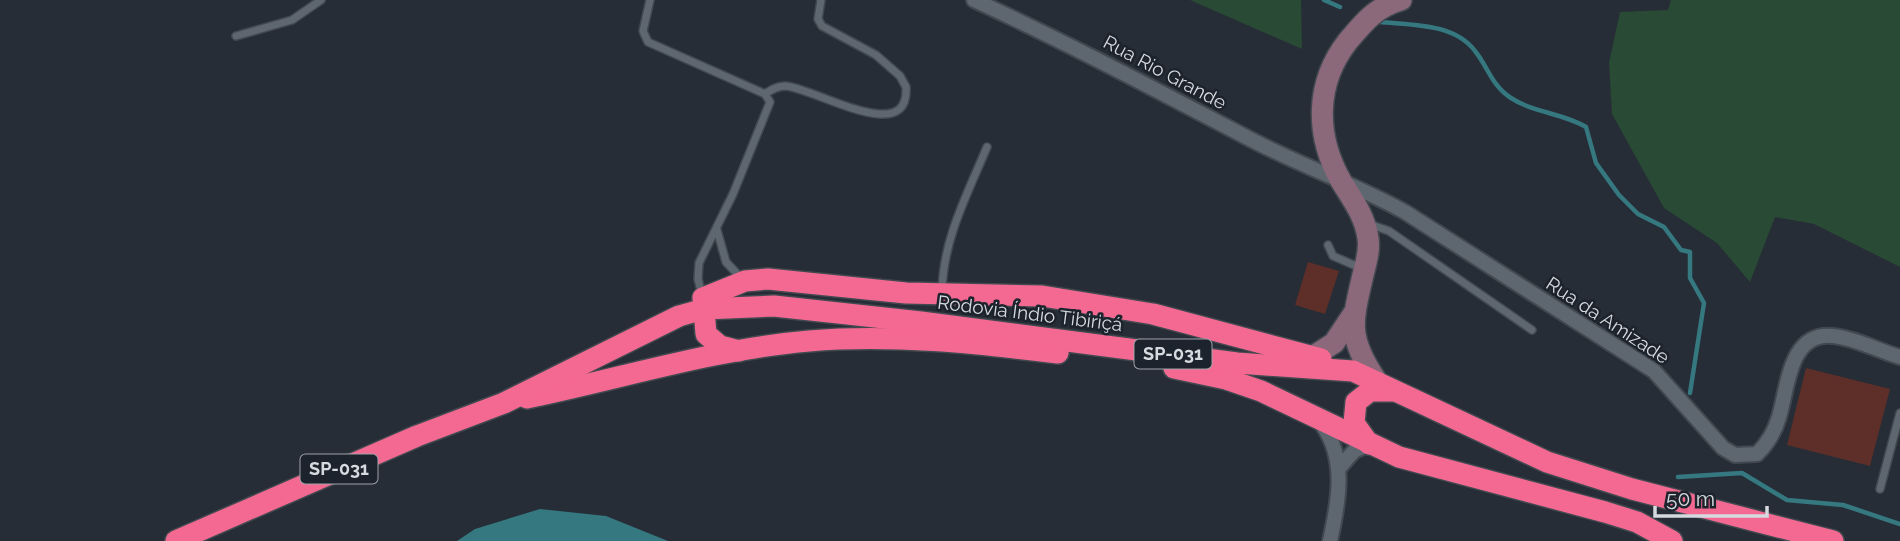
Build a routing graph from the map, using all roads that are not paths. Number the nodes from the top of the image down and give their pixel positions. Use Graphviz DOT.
graph roads {
  1 [pos="321,0"];
  2 [pos="650,0"];
  3 [pos="821,0"];
  4 [pos="974,0"];
  5 [pos="1401,0"];
  6 [pos="1374,4"];
  7 [pos="236,36"];
  8 [pos="765,94"];
  9 [pos="987,147"];
  10 [pos="1340,178"];
  11 [pos="1364,222"];
  12 [pos="716,230"];
  13 [pos="1328,245"];
  14 [pos="1365,270"];
  15 [pos="745,281"];
  16 [pos="942,295"];
  17 [pos="704,303"];
  18 [pos="1354,313"];
  19 [pos="1532,330"];
  20 [pos="739,351"];
  21 [pos="1312,357"];
  22 [pos="1900,357"];
  23 [pos="1353,371"];
  24 [pos="1376,380"];
  25 [pos="1400,391"];
  26 [pos="504,403"];
  27 [pos="1900,413"];
  28 [pos="1318,419"];
  29 [pos="1370,444"];
  30 [pos="1340,467"];
  31 [pos="1880,489"];
  32 [pos="1732,514"];
  33 [pos="176,541"];
  34 [pos="1330,541"];
  35 [pos="1672,541"];
  36 [pos="1791,541"];
  37 [pos="1833,541"];
  1 -- 7 [label="lane"];
  2 -- 8 [label="lane"];
  3 -- 8 [label="lane"];
  4 -- 10 [label="street, Rua Rio Grande"];
  5 -- 6 [label="street"];
  6 -- 10 [label="street"];
  8 -- 12 [label="lane"];
  9 -- 16 [label="lane"];
  10 -- 11 [label="street"];
  10 -- 22 [label="street, Rua da Amizade"];
  11 -- 14 [label="street"];
  11 -- 19 [label="lane"];
  12 -- 15 [label="lane"];
  12 -- 17 [label="lane"];
  13 -- 14 [label="lane"];
  14 -- 18 [label="street"];
  15 -- 16 [label="highway"];
  15 -- 17 [label="highway"];
  16 -- 21 [label="highway"];
  17 -- 20 [label="highway"];
  17 -- 23 [label="highway, Rodovia Índio Tibiriçá / SP-031"];
  17 -- 26 [label="highway, Rodovia Índio Tibiriçá / SP-031"];
  18 -- 21 [label="street"];
  18 -- 24 [label="street"];
  20 -- 26 [label="highway, Rodovia Índio Tibiriçá / SP-031"];
  20 -- 28 [label="highway, Rodovia Índio Tibiriçá / SP-031"];
  21 -- 23 [label="highway"];
  23 -- 24 [label="highway, Rodovia Índio Tibiriçá / SP-031"];
  24 -- 25 [label="highway, Rodovia Índio Tibiriçá / SP-031"];
  25 -- 29 [label="highway"];
  25 -- 32 [label="highway, Rodovia Índio Tibiriçá / SP-031"];
  26 -- 33 [label="highway, Rodovia Índio Tibiriçá / SP-031"];
  27 -- 31 [label="lane"];
  28 -- 29 [label="highway, Rodovia Índio Tibiriçá / SP-031"];
  28 -- 30 [label="street"];
  29 -- 30 [label="street"];
  29 -- 35 [label="highway, Rodovia Índio Tibiriçá / SP-031"];
  30 -- 34 [label="street"];
  32 -- 36 [label="highway"];
  32 -- 37 [label="highway, Rodovia Índio Tibiriçá / SP-031"];
}
